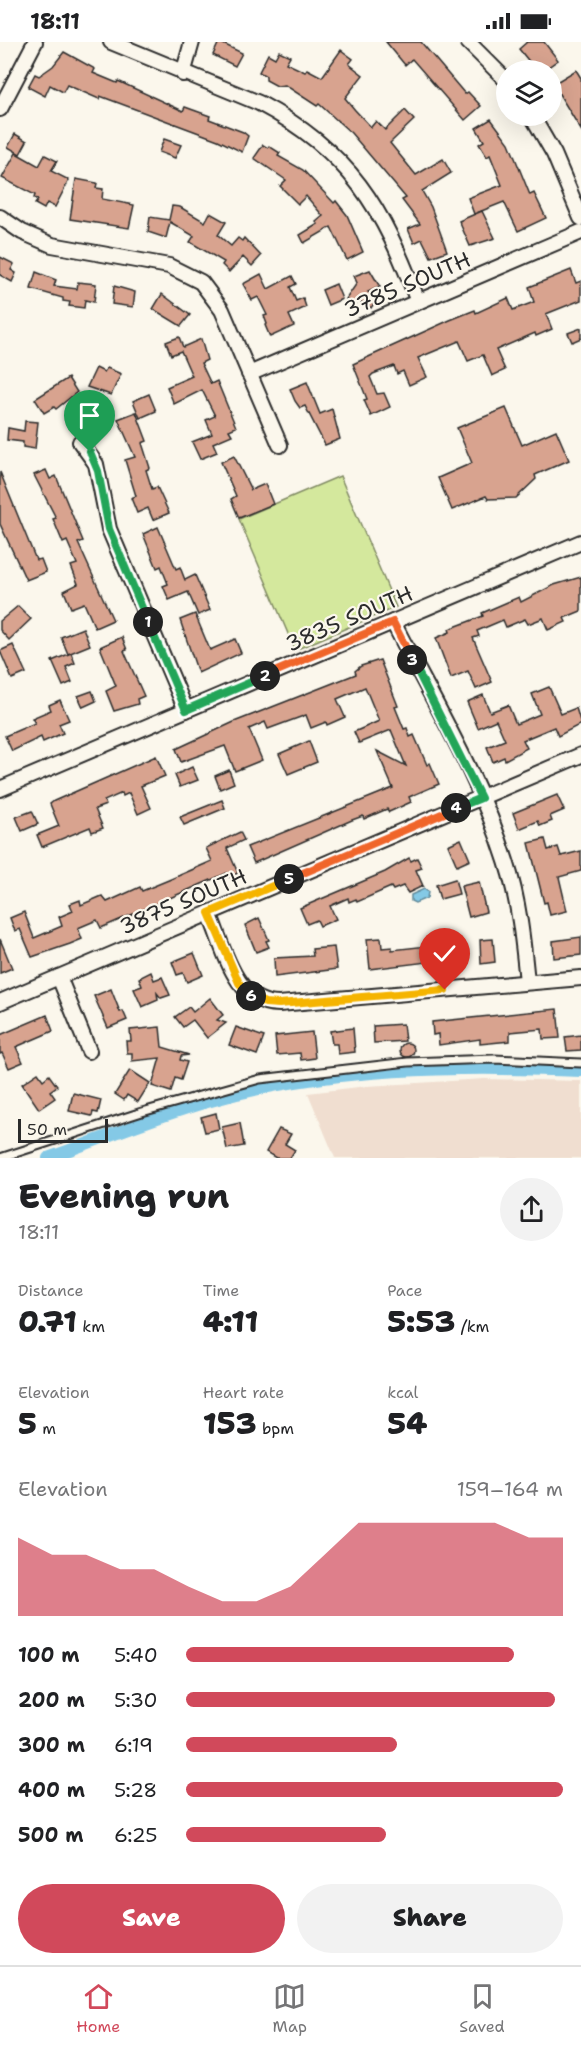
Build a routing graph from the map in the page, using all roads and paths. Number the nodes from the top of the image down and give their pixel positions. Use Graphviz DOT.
graph roads {
  1 [pos="35,42"];
  2 [pos="111,42"];
  3 [pos="192,42"];
  4 [pos="468,42"];
  5 [pos="496,70"];
  6 [pos="183,74"];
  7 [pos="0,109"];
  8 [pos="538,126"];
  9 [pos="0,217"];
  10 [pos="581,218"];
  11 [pos="581,232"];
  12 [pos="418,302"];
  13 [pos="249,374"];
  14 [pos="80,442"];
  15 [pos="280,446"];
  16 [pos="581,542"];
  17 [pos="393,622"];
  18 [pos="186,710"];
  19 [pos="581,755"];
  20 [pos="0,789"];
  21 [pos="481,798"];
  22 [pos="209,913"];
  23 [pos="59,977"];
  24 [pos="581,978"];
  25 [pos="527,982"];
  26 [pos="0,1002"];
  27 [pos="89,1051"];
  28 [pos="581,1064"];
  29 [pos="0,1158"];
  1 -- 7 [label="street"];
  2 -- 6 [label="street"];
  3 -- 6 [label="street"];
  4 -- 5 [label="street"];
  6 -- 12 [label="street"];
  8 -- 10 [label="street"];
  9 -- 13 [label="street"];
  11 -- 12 [label="street, 3785 SOUTH"];
  12 -- 13 [label="street, 3785 SOUTH"];
  13 -- 15 [label="street"];
  14 -- 18 [label="street"];
  16 -- 17 [label="street, 3835 SOUTH"];
  17 -- 18 [label="street, 3835 SOUTH"];
  17 -- 21 [label="street"];
  18 -- 20 [label="street, 3835 SOUTH"];
  19 -- 21 [label="street, 3875 SOUTH"];
  21 -- 22 [label="street, 3875 SOUTH"];
  21 -- 25 [label="street"];
  22 -- 23 [label="street, 3875 SOUTH"];
  22 -- 25 [label="street"];
  23 -- 26 [label="street, 3875 SOUTH"];
  23 -- 27 [label="street"];
  24 -- 25 [label="street"];
  28 -- 29 [label="lane"];
}
